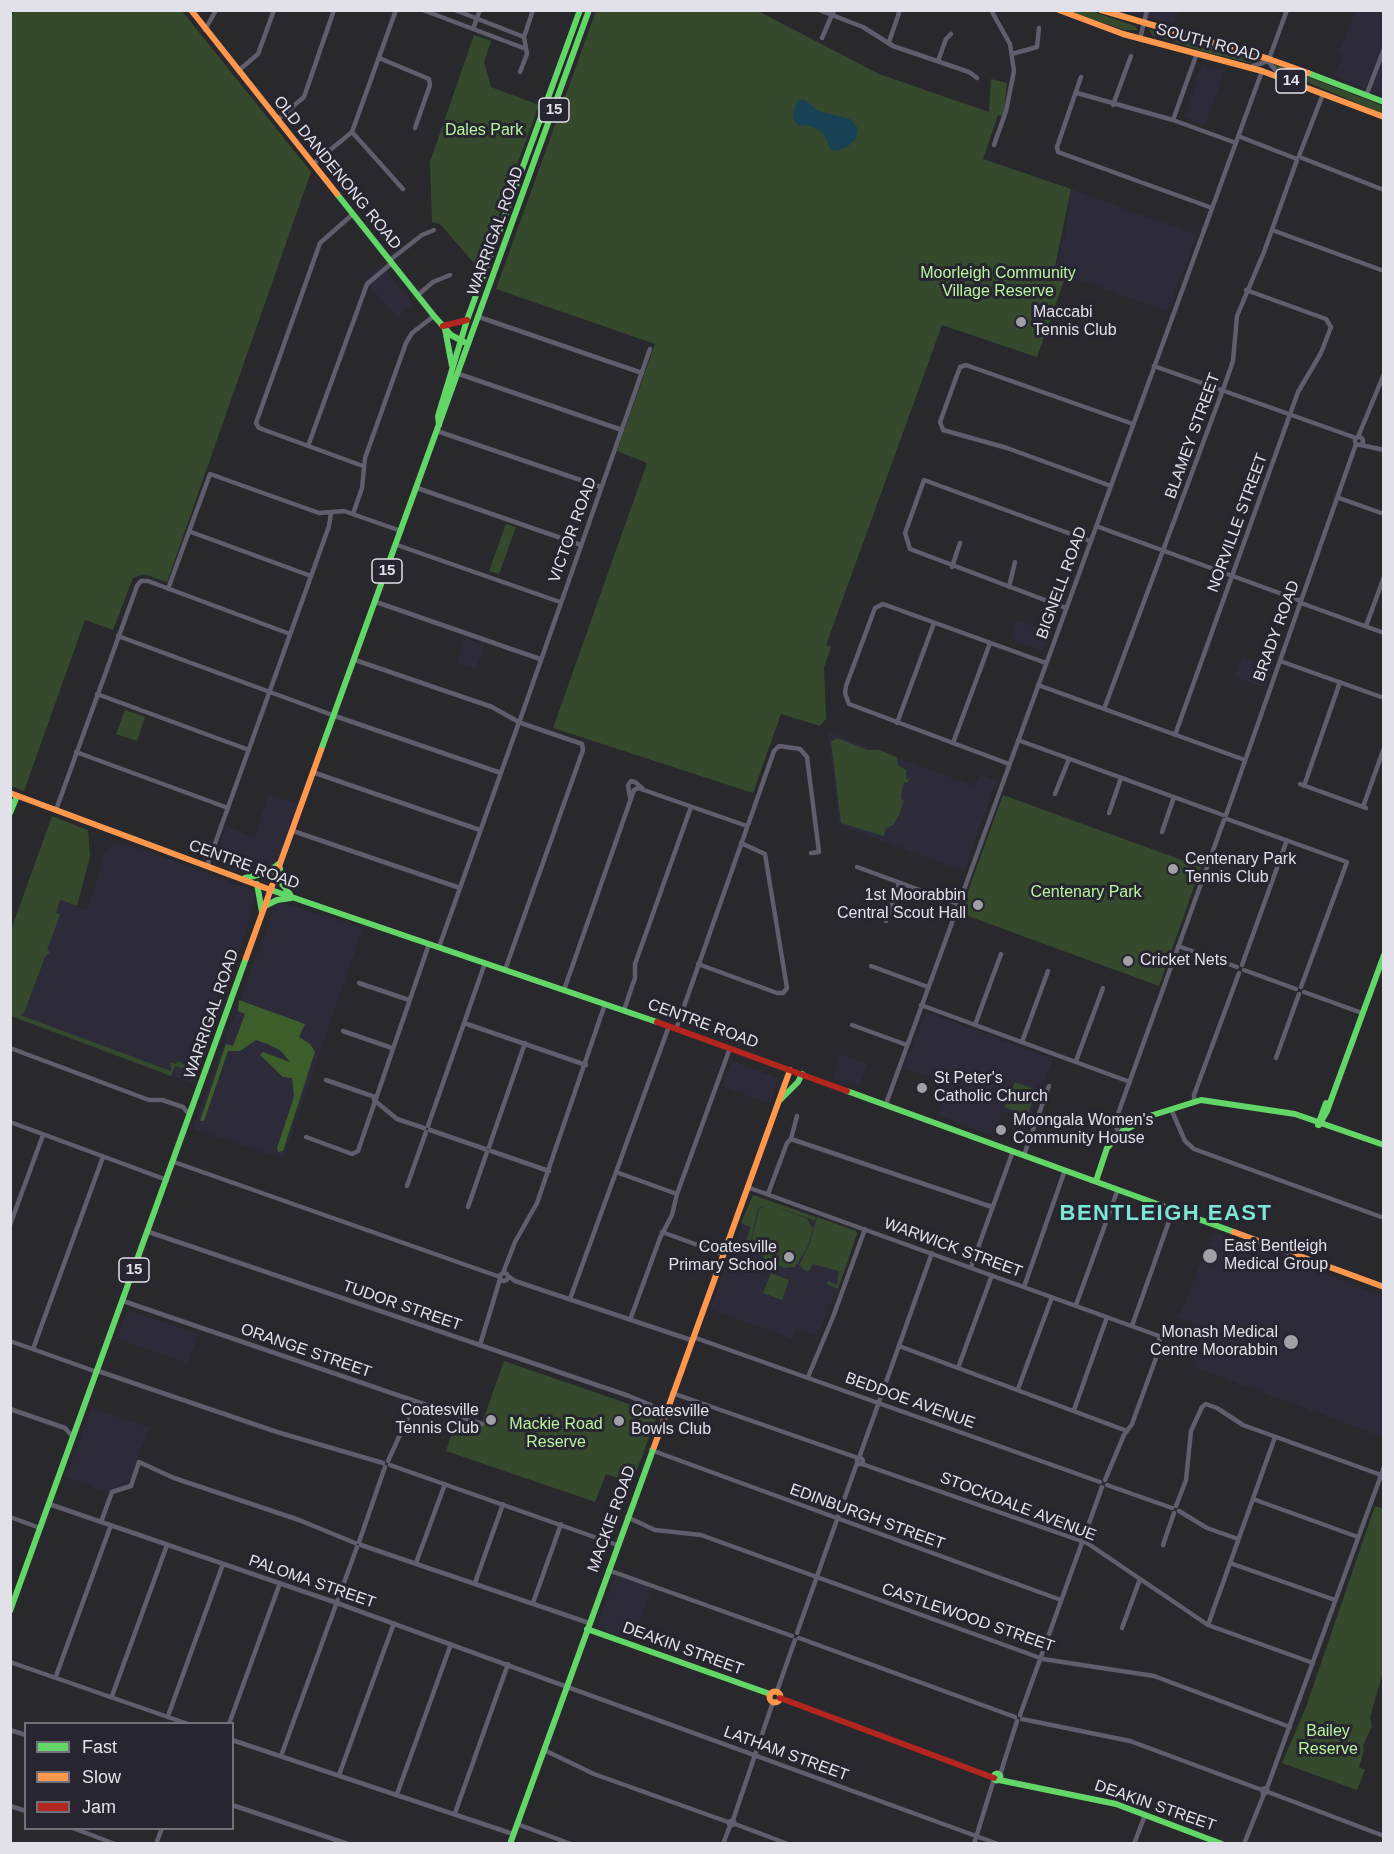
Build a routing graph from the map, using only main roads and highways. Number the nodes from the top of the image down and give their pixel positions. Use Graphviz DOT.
graph roads {
  1 [pos="191,10"];
  2 [pos="580,10"];
  3 [pos="589,10"];
  4 [pos="1059,10"];
  5 [pos="1101,10"];
  6 [pos="1383,102"];
  7 [pos="1383,117"];
  8 [pos="467,320"];
  9 [pos="444,327"];
  10 [pos="460,340"];
  11 [pos="470,344"];
  12 [pos="452,368"];
  13 [pos="438,428"];
  14 [pos="14,795"];
  15 [pos="10,813"];
  16 [pos="280,865"];
  17 [pos="242,879"];
  18 [pos="257,884"];
  19 [pos="271,890"];
  20 [pos="295,898"];
  21 [pos="265,906"];
  22 [pos="262,915"];
  23 [pos="1383,955"];
  24 [pos="790,1070"];
  25 [pos="802,1074"];
  26 [pos="778,1103"];
  27 [pos="1320,1124"];
  28 [pos="1383,1147"];
  29 [pos="1096,1181"];
  30 [pos="1383,1287"];
  31 [pos="10,1611"];
  32 [pos="588,1626"];
  33 [pos="775,1695"];
  34 [pos="773,1702"];
  35 [pos="1203,1840"];
  36 [pos="510,1844"];
  37 [pos="1222,1844"];
  1 -- 9 [label="main road, OLD DANDENONG ROAD"];
  2 -- 8 [label="main road, WARRIGAL ROAD / 15"];
  3 -- 11 [label="main road, WARRIGAL ROAD / 15"];
  4 -- 7 [label="main road, SOUTH ROAD / 14"];
  5 -- 6 [label="main road, SOUTH ROAD / 14"];
  8 -- 9 [label="main road"];
  8 -- 10 [label="main road, WARRIGAL ROAD / 15"];
  9 -- 10 [label="main road, OLD DANDENONG ROAD"];
  9 -- 12 [label="main road"];
  10 -- 11 [label="main road, OLD DANDENONG ROAD"];
  10 -- 12 [label="main road, WARRIGAL ROAD / 15"];
  11 -- 13 [label="main road, WARRIGAL ROAD / 15"];
  12 -- 13 [label="main road, WARRIGAL ROAD / 15"];
  13 -- 16 [label="main road, WARRIGAL ROAD / 15"];
  14 -- 15 [label="main road"];
  14 -- 17 [label="main road, CENTRE ROAD"];
  16 -- 17 [label="main road"];
  16 -- 19 [label="main road, WARRIGAL ROAD / 15"];
  16 -- 20 [label="main road"];
  17 -- 18 [label="main road, CENTRE ROAD"];
  18 -- 19 [label="main road, CENTRE ROAD"];
  18 -- 22 [label="main road"];
  19 -- 20 [label="main road, CENTRE ROAD"];
  19 -- 21 [label="main road, WARRIGAL ROAD / 15"];
  20 -- 21 [label="main road"];
  20 -- 24 [label="main road, CENTRE ROAD"];
  21 -- 22 [label="main road, WARRIGAL ROAD / 15"];
  22 -- 31 [label="main road, WARRIGAL ROAD / 15"];
  23 -- 27 [label="main road"];
  24 -- 25 [label="main road, CENTRE ROAD"];
  24 -- 26 [label="main road, MACKIE ROAD"];
  25 -- 26 [label="main road, MACKIE ROAD"];
  25 -- 29 [label="main road, CENTRE ROAD"];
  26 -- 32 [label="main road, MACKIE ROAD"];
  27 -- 28 [label="main road"];
  27 -- 29 [label="main road"];
  29 -- 30 [label="main road, CENTRE ROAD"];
  32 -- 33 [label="main road, DEAKIN STREET"];
  32 -- 36 [label="main road, MACKIE ROAD"];
  33 -- 34 [label="main road"];
  33 -- 35 [label="main road, DEAKIN STREET"];
  35 -- 37 [label="main road, DEAKIN STREET"];
}
